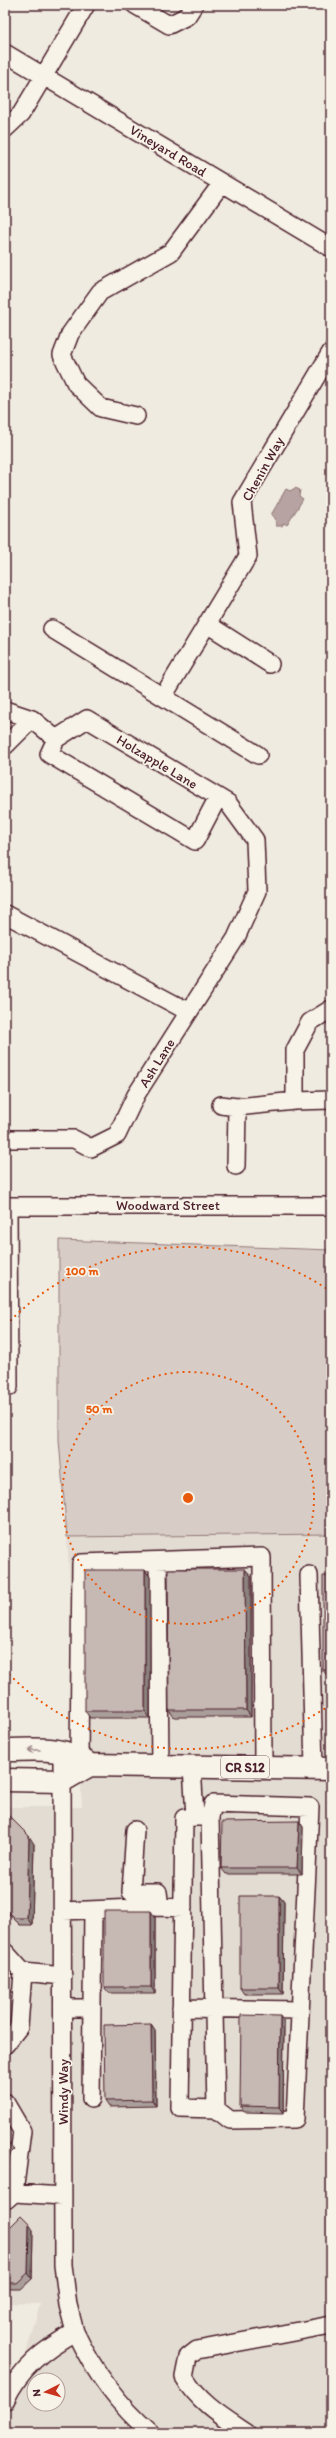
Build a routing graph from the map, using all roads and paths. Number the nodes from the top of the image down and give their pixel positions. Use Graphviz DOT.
graph roads {
  1 [pos="86,5"];
  2 [pos="136,5"];
  3 [pos="194,5"];
  4 [pos="5,53"];
  5 [pos="44,76"];
  6 [pos="5,129"];
  7 [pos="222,183"];
  8 [pos="331,248"];
  9 [pos="331,352"];
  10 [pos="136,416"];
  11 [pos="207,624"];
  12 [pos="52,629"];
  13 [pos="270,664"];
  14 [pos="164,695"];
  15 [pos="5,710"];
  16 [pos="32,719"];
  17 [pos="56,739"];
  18 [pos="5,746"];
  19 [pos="258,754"];
  20 [pos="218,797"];
  21 [pos="257,891"];
  22 [pos="5,914"];
  23 [pos="331,1009"];
  24 [pos="189,1012"];
  25 [pos="331,1100"];
  26 [pos="295,1101"];
  27 [pos="5,1139"];
  28 [pos="236,1166"];
  29 [pos="7,1206"];
  30 [pos="331,1206"];
  31 [pos="5,1388"];
  32 [pos="158,1561"];
  33 [pos="309,1575"];
  34 [pos="5,1750"];
  35 [pos="77,1757"];
  36 [pos="160,1766"];
  37 [pos="192,1766"];
  38 [pos="264,1768"];
  39 [pos="322,1769"];
  40 [pos="5,1780"];
  41 [pos="62,1781"];
  42 [pos="202,1817"];
  43 [pos="135,1830"];
  44 [pos="160,1907"];
  45 [pos="183,1908"];
  46 [pos="93,1910"];
  47 [pos="64,1911"];
  48 [pos="5,1952"];
  49 [pos="23,1972"];
  50 [pos="63,1976"];
  51 [pos="63,2008"];
  52 [pos="92,2008"];
  53 [pos="181,2008"];
  54 [pos="214,2009"];
  55 [pos="300,2010"];
  56 [pos="5,2045"];
  57 [pos="91,2099"];
  58 [pos="5,2102"];
  59 [pos="216,2110"];
  60 [pos="63,2196"];
  61 [pos="9,2197"];
  62 [pos="331,2325"];
  63 [pos="75,2332"];
  64 [pos="5,2401"];
  65 [pos="151,2433"];
  66 [pos="247,2433"];
  1 -- 5 [label="street"];
  2 -- 3 [label="street"];
  4 -- 5 [label="street, Vineyard Road"];
  5 -- 6 [label="street"];
  5 -- 7 [label="street, Vineyard Road"];
  7 -- 8 [label="street, Vineyard Road"];
  7 -- 10 [label="street"];
  9 -- 11 [label="street, Chenin Way"];
  11 -- 13 [label="street"];
  11 -- 14 [label="street, Chenin Way"];
  12 -- 14 [label="street"];
  14 -- 19 [label="street"];
  15 -- 16 [label="street"];
  16 -- 17 [label="street"];
  16 -- 18 [label="street"];
  17 -- 20 [label="street, Holzapple Lane"];
  17 -- 20 [label="street"];
  20 -- 21 [label="street, Holzapple Lane"];
  21 -- 24 [label="street, Ash Lane"];
  22 -- 24 [label="street"];
  23 -- 26 [label="street"];
  24 -- 27 [label="street, Ash Lane"];
  25 -- 26 [label="street"];
  26 -- 28 [label="street"];
  29 -- 30 [label="street, Woodward Street"];
  29 -- 31 [label="street"];
  32 -- 35 [label="street"];
  32 -- 36 [label="street"];
  32 -- 38 [label="street"];
  33 -- 39 [label="street"];
  35 -- 34 [label="main road, CR S12, one-way"];
  35 -- 36 [label="main road, CR S12"];
  35 -- 41 [label="main road"];
  36 -- 37 [label="main road, CR S12"];
  37 -- 38 [label="main road, CR S12"];
  37 -- 42 [label="street"];
  38 -- 39 [label="main road, CR S12"];
  40 -- 41 [label="main road"];
  41 -- 47 [label="street, Windy Way"];
  42 -- 45 [label="street"];
  42 -- 54 [label="street"];
  42 -- 55 [label="street"];
  43 -- 44 [label="street"];
  44 -- 45 [label="street"];
  44 -- 46 [label="street"];
  45 -- 53 [label="street"];
  46 -- 47 [label="street"];
  46 -- 52 [label="street"];
  47 -- 50 [label="street, Windy Way"];
  48 -- 49 [label="street"];
  49 -- 50 [label="street"];
  49 -- 56 [label="street"];
  50 -- 51 [label="street, Windy Way"];
  51 -- 52 [label="street"];
  51 -- 60 [label="street, Windy Way"];
  52 -- 57 [label="street"];
  53 -- 54 [label="street"];
  53 -- 59 [label="street"];
  54 -- 55 [label="street"];
  54 -- 59 [label="street"];
  55 -- 59 [label="street"];
  58 -- 61 [label="street"];
  60 -- 61 [label="street"];
  60 -- 63 [label="street, Windy Way"];
  62 -- 66 [label="street"];
  63 -- 64 [label="street"];
  63 -- 65 [label="street, Windy Way"];
}
